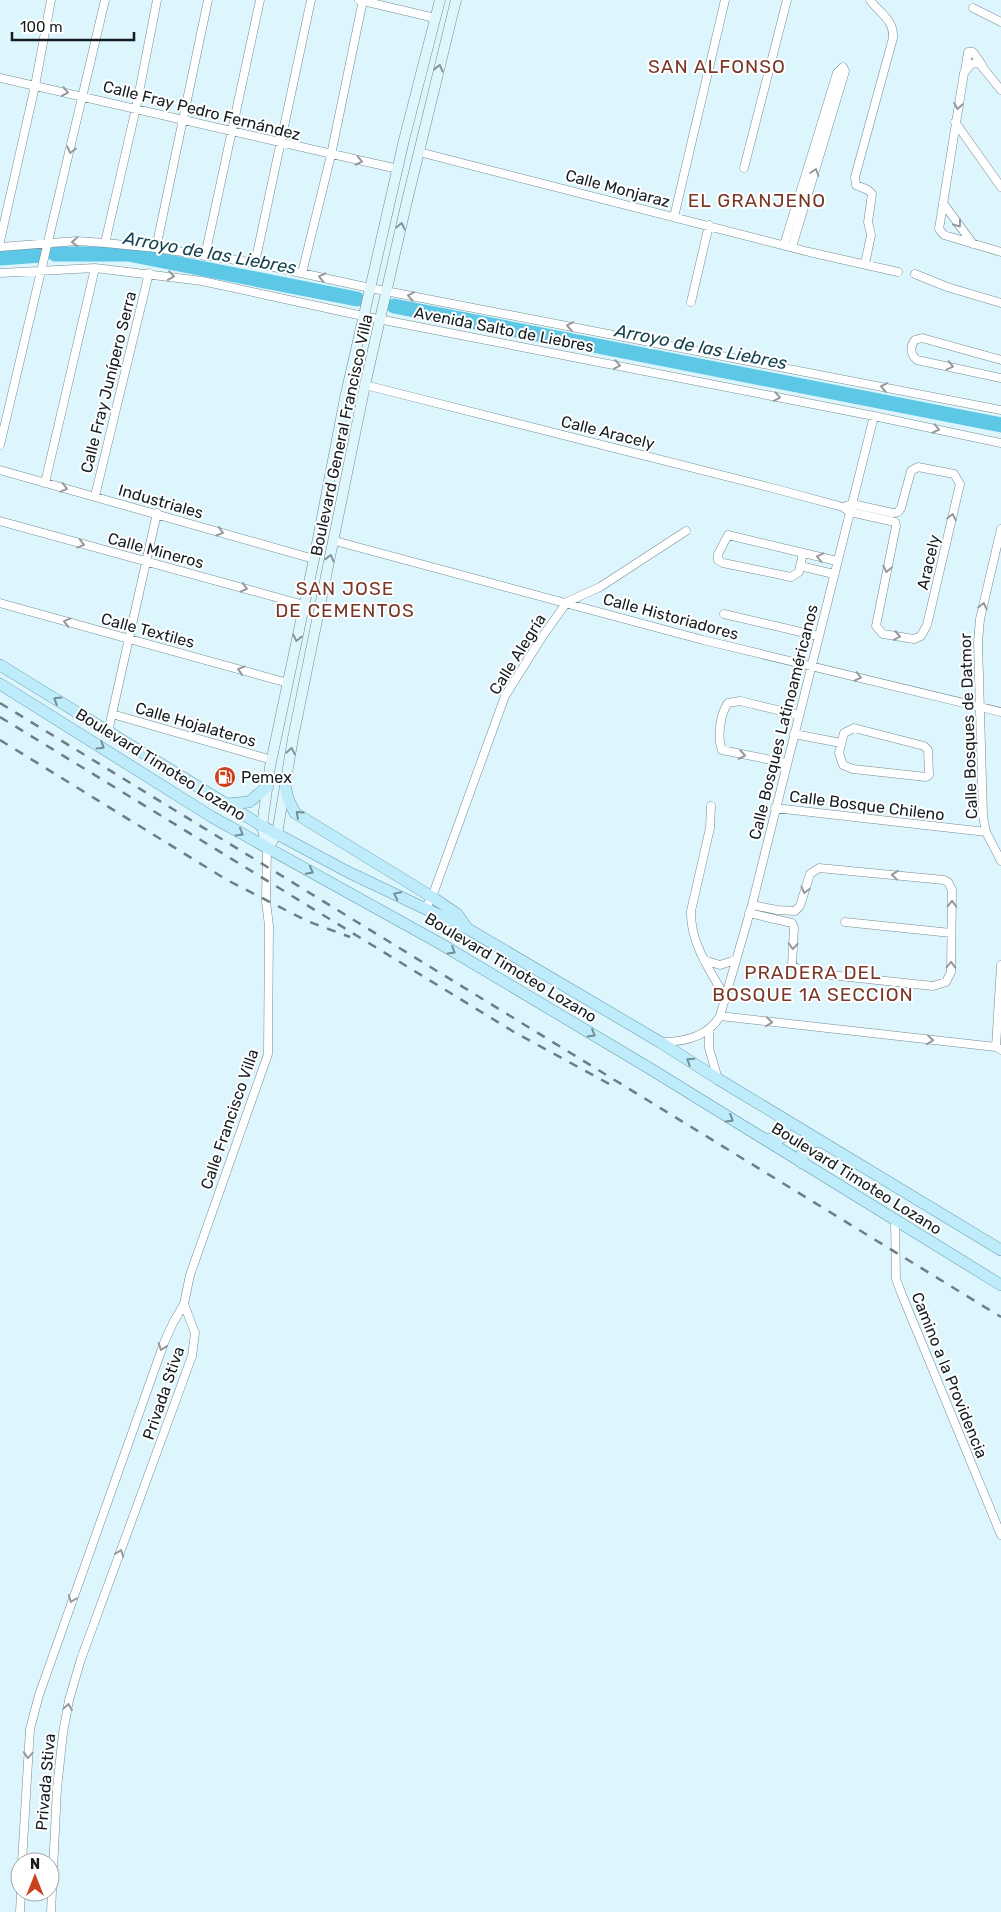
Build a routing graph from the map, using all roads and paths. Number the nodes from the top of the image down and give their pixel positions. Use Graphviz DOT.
graph roads {
  1 [pos="51,0"];
  2 [pos="105,0"];
  3 [pos="157,0"];
  4 [pos="208,0"];
  5 [pos="260,0"];
  6 [pos="310,0"];
  7 [pos="362,0"];
  8 [pos="440,0"];
  9 [pos="456,0"];
  10 [pos="725,0"];
  11 [pos="787,0"];
  12 [pos="870,0"];
  13 [pos="973,8"];
  14 [pos="435,18"];
  15 [pos="1001,22"];
  16 [pos="982,65"];
  17 [pos="964,73"];
  18 [pos="0,78"];
  19 [pos="35,86"];
  20 [pos="1001,90"];
  21 [pos="84,96"];
  22 [pos="828,100"];
  23 [pos="837,103"];
  24 [pos="136,108"];
  25 [pos="184,121"];
  26 [pos="955,122"];
  27 [pos="232,131"];
  28 [pos="281,143"];
  29 [pos="419,152"];
  30 [pos="331,155"];
  31 [pos="744,168"];
  32 [pos="398,169"];
  33 [pos="1001,186"];
  34 [pos="943,203"];
  35 [pos="674,217"];
  36 [pos="709,226"];
  37 [pos="0,241"];
  38 [pos="105,243"];
  39 [pos="974,245"];
  40 [pos="47,246"];
  41 [pos="788,246"];
  42 [pos="0,247"];
  43 [pos="156,248"];
  44 [pos="1001,252"];
  45 [pos="205,256"];
  46 [pos="255,263"];
  47 [pos="865,264"];
  48 [pos="43,268"];
  49 [pos="95,268"];
  50 [pos="898,272"];
  51 [pos="0,273"];
  52 [pos="302,273"];
  53 [pos="149,274"];
  54 [pos="915,274"];
  55 [pos="369,291"];
  56 [pos="386,294"];
  57 [pos="691,302"];
  58 [pos="1001,303"];
  59 [pos="364,312"];
  60 [pos="381,317"];
  61 [pos="1001,360"];
  62 [pos="1001,378"];
  63 [pos="365,384"];
  64 [pos="1001,410"];
  65 [pos="874,416"];
  66 [pos="1001,443"];
  67 [pos="0,446"];
  68 [pos="0,470"];
  69 [pos="45,483"];
  70 [pos="94,496"];
  71 [pos="852,504"];
  72 [pos="843,507"];
  73 [pos="850,512"];
  74 [pos="157,514"];
  75 [pos="0,521"];
  76 [pos="1001,529"];
  77 [pos="686,531"];
  78 [pos="335,541"];
  79 [pos="1000,542"];
  80 [pos="802,553"];
  81 [pos="314,559"];
  82 [pos="838,561"];
  83 [pos="146,562"];
  84 [pos="800,566"];
  85 [pos="834,574"];
  86 [pos="567,602"];
  87 [pos="0,603"];
  88 [pos="304,605"];
  89 [pos="724,614"];
  90 [pos="818,636"];
  91 [pos="130,639"];
  92 [pos="0,665"];
  93 [pos="811,666"];
  94 [pos="288,683"];
  95 [pos="0,684"];
  96 [pos="980,706"];
  97 [pos="1001,712"];
  98 [pos="112,714"];
  99 [pos="798,715"];
  100 [pos="108,732"];
  101 [pos="794,734"];
  102 [pos="841,743"];
  103 [pos="272,760"];
  104 [pos="786,763"];
  105 [pos="285,785"];
  106 [pos="268,786"];
  107 [pos="225,804"];
  108 [pos="711,806"];
  109 [pos="775,808"];
  110 [pos="262,826"];
  111 [pos="986,832"];
  112 [pos="277,834"];
  113 [pos="267,848"];
  114 [pos="1001,861"];
  115 [pos="432,898"];
  116 [pos="752,904"];
  117 [pos="425,909"];
  118 [pos="749,913"];
  119 [pos="845,922"];
  120 [pos="468,930"];
  121 [pos="951,933"];
  122 [pos="704,960"];
  123 [pos="735,960"];
  124 [pos="1001,965"];
  125 [pos="725,997"];
  126 [pos="720,1016"];
  127 [pos="709,1030"];
  128 [pos="660,1042"];
  129 [pos="998,1048"];
  130 [pos="718,1079"];
  131 [pos="779,1116"];
  132 [pos="762,1138"];
  133 [pos="820,1141"];
  134 [pos="802,1164"];
  135 [pos="895,1220"];
  136 [pos="1001,1250"];
  137 [pos="1001,1285"];
  138 [pos="184,1304"];
  139 [pos="1001,1535"];
  140 [pos="23,1852"];
  141 [pos="51,1912"];
  1 -- 19 [label="street"];
  2 -- 21 [label="street"];
  3 -- 24 [label="street"];
  4 -- 25 [label="street"];
  5 -- 27 [label="street"];
  6 -- 28 [label="street"];
  7 -- 14 [label="street"];
  7 -- 30 [label="street"];
  8 -- 14 [label="main road, Boulevard General Francisco Villa"];
  29 -- 9 [label="main road, Boulevard General Francisco Villa, one-way"];
  10 -- 35 [label="street"];
  11 -- 31 [label="street"];
  12 -- 47 [label="street"];
  13 -- 15 [label="street"];
  14 -- 32 [label="main road, Boulevard General Francisco Villa"];
  16 -- 17 [label="street"];
  16 -- 17 [label="street"];
  16 -- 20 [label="street"];
  17 -- 26 [label="street, one-way"];
  18 -- 19 [label="street, Calle Fray Pedro Fernández"];
  19 -- 21 [label="street, Calle Fray Pedro Fernández, one-way"];
  19 -- 37 [label="street"];
  21 -- 24 [label="street, Calle Fray Pedro Fernández"];
  21 -- 40 [label="street, one-way"];
  22 -- 23 [label="street"];
  22 -- 23 [label="street"];
  22 -- 41 [label="street"];
  41 -- 23 [label="street, one-way"];
  24 -- 25 [label="street, Calle Fray Pedro Fernández"];
  24 -- 38 [label="street"];
  25 -- 27 [label="street, Calle Fray Pedro Fernández"];
  25 -- 43 [label="street"];
  26 -- 33 [label="street"];
  26 -- 34 [label="street"];
  27 -- 28 [label="street, Calle Fray Pedro Fernández"];
  27 -- 45 [label="street"];
  28 -- 30 [label="street, Calle Fray Pedro Fernández"];
  28 -- 46 [label="street"];
  29 -- 35 [label="street, Calle Monjaraz"];
  56 -- 29 [label="main road, Boulevard General Francisco Villa, one-way"];
  30 -- 32 [label="street, Calle Fray Pedro Fernández, one-way"];
  30 -- 52 [label="street"];
  32 -- 55 [label="main road, Boulevard General Francisco Villa"];
  34 -- 39 [label="street, one-way"];
  34 -- 39 [label="street"];
  35 -- 36 [label="street, Calle Monjaraz"];
  36 -- 41 [label="street, Calle Monjaraz"];
  36 -- 57 [label="street"];
  38 -- 40 [label="street, Avenida Salto de Liebres, one-way"];
  38 -- 43 [label="street, Avenida Salto de Liebres"];
  39 -- 44 [label="street"];
  40 -- 42 [label="street, Avenida Salto de Liebres"];
  40 -- 48 [label="street"];
  41 -- 47 [label="street, Calle Monjaraz"];
  43 -- 45 [label="street, Avenida Salto de Liebres"];
  45 -- 46 [label="street, Avenida Salto de Liebres"];
  46 -- 52 [label="street, Avenida Salto de Liebres"];
  47 -- 50 [label="street, Calle Monjaraz"];
  48 -- 49 [label="street, Avenida Salto de Liebres"];
  48 -- 51 [label="street, Avenida Salto de Liebres"];
  48 -- 67 [label="street"];
  49 -- 53 [label="street, Avenida Salto de Liebres"];
  49 -- 69 [label="street"];
  55 -- 52 [label="street, Avenida Salto de Liebres, one-way"];
  53 -- 59 [label="street, Avenida Salto de Liebres, one-way"];
  53 -- 70 [label="street, Calle Fray Junípero Serra"];
  54 -- 58 [label="street"];
  55 -- 56 [label="street, Avenida Salto de Liebres"];
  55 -- 59 [label="main road, Boulevard General Francisco Villa"];
  56 -- 60 [label="main road, Boulevard General Francisco Villa"];
  64 -- 56 [label="street, Avenida Salto de Liebres, one-way"];
  59 -- 60 [label="street, Avenida Salto de Liebres"];
  59 -- 81 [label="main road, Boulevard General Francisco Villa"];
  60 -- 63 [label="main road, Boulevard General Francisco Villa"];
  60 -- 65 [label="street, Avenida Salto de Liebres, one-way"];
  61 -- 62 [label="street, one-way"];
  63 -- 72 [label="street, Calle Aracely"];
  63 -- 78 [label="main road, Boulevard General Francisco Villa"];
  65 -- 66 [label="street, Avenida Salto de Liebres, one-way"];
  65 -- 71 [label="street, Calle Bosques Latinoaméricanos"];
  68 -- 69 [label="street, Industriales"];
  69 -- 70 [label="street, Industriales, one-way"];
  70 -- 74 [label="street, Industriales"];
  71 -- 72 [label="street"];
  71 -- 73 [label="street, Calle Bosques Latinoaméricanos"];
  73 -- 71 [label="street, Aracely, one-way"];
  72 -- 73 [label="street, Calle Aracely"];
  73 -- 82 [label="street, Calle Bosques Latinoaméricanos"];
  74 -- 81 [label="street, Industriales, one-way"];
  74 -- 83 [label="street"];
  75 -- 83 [label="street, Calle Mineros, one-way"];
  76 -- 79 [label="street, Calle Bosques de Datmor"];
  77 -- 86 [label="street"];
  78 -- 86 [label="street, Calle Historiadores"];
  105 -- 78 [label="main road, Boulevard General Francisco Villa, one-way"];
  96 -- 79 [label="street, Calle Bosques de Datmor, one-way"];
  82 -- 80 [label="street, one-way"];
  80 -- 84 [label="street"];
  80 -- 84 [label="street"];
  81 -- 88 [label="main road, Boulevard General Francisco Villa"];
  82 -- 85 [label="street, Calle Bosques Latinoaméricanos"];
  83 -- 88 [label="street, Calle Mineros, one-way"];
  83 -- 91 [label="street"];
  84 -- 85 [label="street"];
  85 -- 90 [label="street, Calle Bosques Latinoaméricanos"];
  86 -- 93 [label="street, Calle Historiadores"];
  86 -- 115 [label="street, Calle Alegría"];
  91 -- 87 [label="street, Calle Textiles, one-way"];
  88 -- 94 [label="main road, Boulevard General Francisco Villa, one-way"];
  89 -- 90 [label="street"];
  90 -- 93 [label="street, Calle Bosques Latinoaméricanos"];
  94 -- 91 [label="street, Calle Textiles, one-way"];
  91 -- 98 [label="street"];
  100 -- 92 [label="main road, Boulevard Timoteo Lozano, one-way"];
  93 -- 96 [label="street, Calle Historiadores, one-way"];
  93 -- 99 [label="street, Calle Bosques Latinoaméricanos"];
  94 -- 103 [label="main road, Boulevard General Francisco Villa"];
  95 -- 113 [label="main road, Boulevard Timoteo Lozano, one-way"];
  96 -- 97 [label="street, Calle Historiadores"];
  96 -- 111 [label="street, Calle Bosques de Datmor"];
  98 -- 100 [label="street"];
  98 -- 103 [label="street, Calle Hojalateros"];
  99 -- 101 [label="street, Calle Bosques Latinoaméricanos"];
  99 -- 104 [label="street, one-way"];
  100 -- 107 [label="main road, Boulevard Timoteo Lozano"];
  101 -- 102 [label="street"];
  101 -- 104 [label="street, Calle Bosques Latinoaméricanos"];
  102 -- 102 [label="street"];
  103 -- 106 [label="main road, Boulevard General Francisco Villa"];
  104 -- 109 [label="street, Calle Bosques Latinoaméricanos"];
  105 -- 112 [label="main road, Boulevard General Francisco Villa"];
  115 -- 105 [label="main road, one-way"];
  106 -- 107 [label="main road"];
  106 -- 110 [label="main road, Boulevard General Francisco Villa"];
  107 -- 110 [label="main road, Boulevard Timoteo Lozano"];
  108 -- 122 [label="street"];
  109 -- 111 [label="street, Calle Bosque Chileno"];
  109 -- 116 [label="street, Calle Bosques Latinoaméricanos"];
  110 -- 112 [label="main road, Boulevard Timoteo Lozano"];
  110 -- 113 [label="main road, Boulevard General Francisco Villa"];
  111 -- 114 [label="street, Calle Bosques de Datmor"];
  112 -- 113 [label="main road, Boulevard General Francisco Villa"];
  117 -- 112 [label="main road, Boulevard Timoteo Lozano, one-way"];
  113 -- 132 [label="main road, Boulevard Timoteo Lozano, one-way"];
  113 -- 138 [label="street, Calle Francisco Villa"];
  115 -- 117 [label="street, Calle Alegría"];
  115 -- 120 [label="main road"];
  116 -- 118 [label="street, Calle Bosques Latinoaméricanos"];
  121 -- 116 [label="street, one-way"];
  117 -- 120 [label="main road, Boulevard Timoteo Lozano"];
  118 -- 121 [label="street, one-way"];
  118 -- 123 [label="street, Calle Bosques Latinoaméricanos"];
  119 -- 121 [label="street"];
  120 -- 128 [label="main road, Boulevard Timoteo Lozano"];
  122 -- 123 [label="street"];
  122 -- 125 [label="street"];
  123 -- 125 [label="street, Calle Bosques Latinoaméricanos"];
  124 -- 129 [label="street"];
  125 -- 126 [label="street, Calle Bosques Latinoaméricanos"];
  126 -- 127 [label="street, Calle Bosques Latinoaméricanos"];
  126 -- 129 [label="street, one-way"];
  127 -- 128 [label="street"];
  127 -- 130 [label="street"];
  130 -- 128 [label="main road, Boulevard Timoteo Lozano, one-way"];
  130 -- 131 [label="main road, Boulevard Timoteo Lozano"];
  131 -- 132 [label="main road"];
  131 -- 133 [label="main road, Boulevard Timoteo Lozano"];
  132 -- 134 [label="main road, Boulevard Timoteo Lozano"];
  133 -- 134 [label="main road"];
  133 -- 136 [label="main road, Boulevard Timoteo Lozano"];
  134 -- 135 [label="main road, Boulevard Timoteo Lozano"];
  135 -- 137 [label="main road, Boulevard Timoteo Lozano"];
  135 -- 139 [label="street, Camino a la Providencia"];
  138 -- 140 [label="street, Privada Stiva, one-way"];
  141 -- 138 [label="street, Privada Stiva, one-way"];
}
